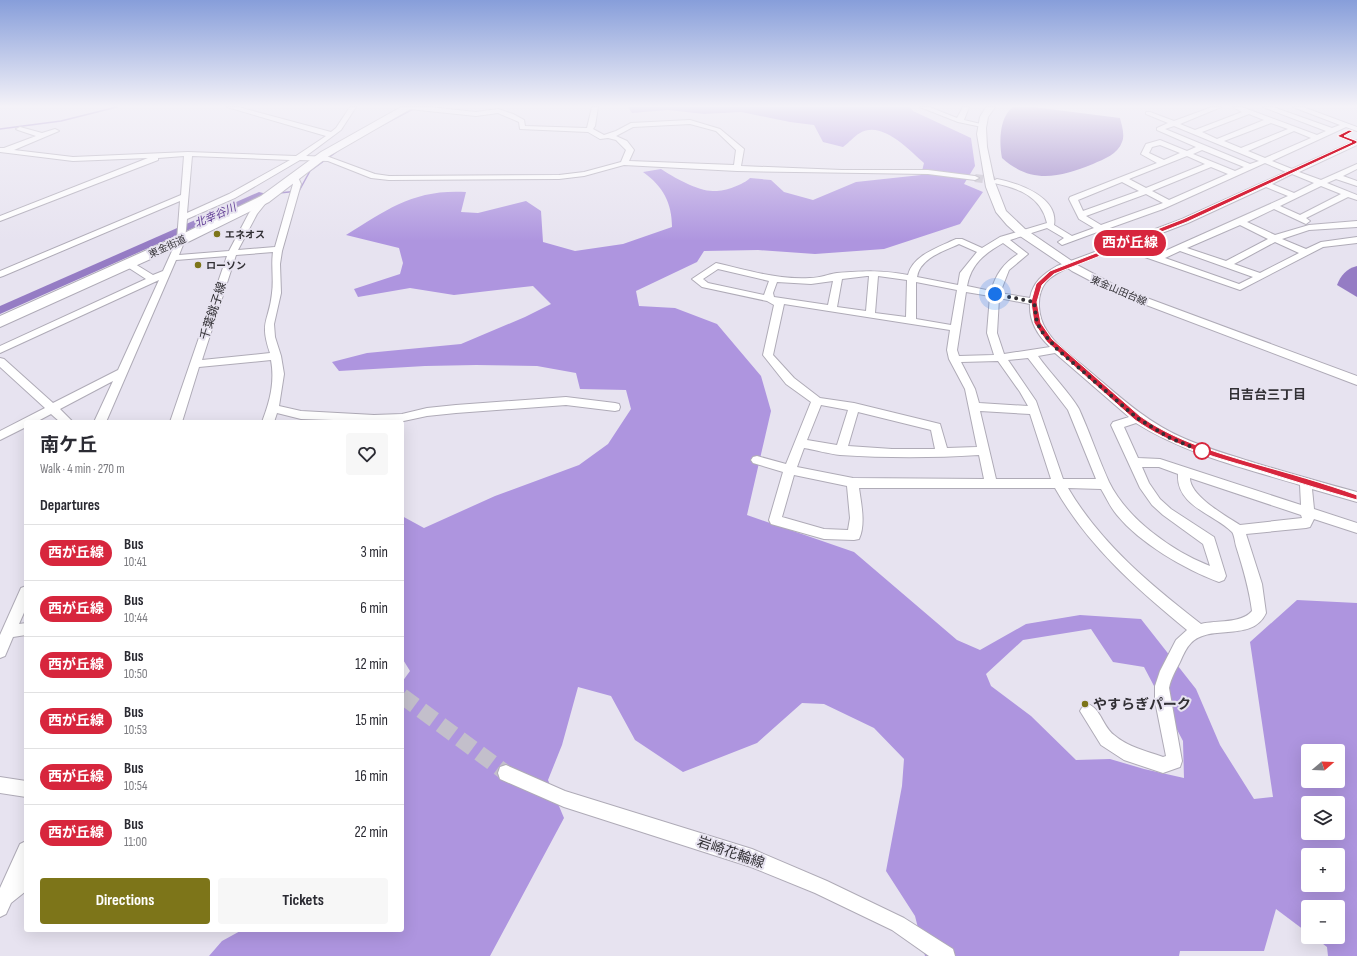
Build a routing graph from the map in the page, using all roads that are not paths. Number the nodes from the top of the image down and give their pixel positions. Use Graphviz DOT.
graph roads {
  1 [pos="15,152"];
  2 [pos="315,152"];
  3 [pos="316,152"];
  4 [pos="323,152"];
  5 [pos="629,152"];
  6 [pos="740,152"];
  7 [pos="984,152"];
  8 [pos="1146,152"];
  9 [pos="1182,152"];
  10 [pos="1192,152"];
  11 [pos="1213,152"];
  12 [pos="1243,152"];
  13 [pos="1285,152"];
  14 [pos="1335,152"];
  15 [pos="188,154"];
  16 [pos="1187,154"];
  17 [pos="160,155"];
  18 [pos="309,158"];
  19 [pos="1265,160"];
  20 [pos="624,163"];
  21 [pos="1164,163"];
  22 [pos="1211,164"];
  23 [pos="1250,167"];
  24 [pos="737,169"];
  25 [pos="1354,169"];
  26 [pos="1292,171"];
  27 [pos="1235,174"];
  28 [pos="1336,176"];
  29 [pos="294,177"];
  30 [pos="975,178"];
  31 [pos="1124,180"];
  32 [pos="997,181"];
  33 [pos="1320,183"];
  34 [pos="1266,184"];
  35 [pos="1357,184"];
  36 [pos="1146,191"];
  37 [pos="1348,194"];
  38 [pos="185,196"];
  39 [pos="1294,196"];
  40 [pos="1357,198"];
  41 [pos="1169,203"];
  42 [pos="1274,206"];
  43 [pos="243,213"];
  44 [pos="1081,215"];
  45 [pos="183,218"];
  46 [pos="1300,218"];
  47 [pos="0,219"];
  48 [pos="1240,222"];
  49 [pos="1357,224"];
  50 [pos="1048,225"];
  51 [pos="1318,226"];
  52 [pos="1101,229"];
  53 [pos="1022,232"];
  54 [pos="182,237"];
  55 [pos="1003,239"];
  56 [pos="1276,239"];
  57 [pos="1357,240"];
  58 [pos="1126,244"];
  59 [pos="279,249"];
  60 [pos="1181,249"];
  61 [pos="982,251"];
  62 [pos="1304,252"];
  63 [pos="232,253"];
  64 [pos="173,258"];
  65 [pos="1157,258"];
  66 [pos="1068,265"];
  67 [pos="1226,265"];
  68 [pos="132,266"];
  69 [pos="166,273"];
  70 [pos="874,273"];
  71 [pos="0,274"];
  72 [pos="838,276"];
  73 [pos="1260,276"];
  74 [pos="153,279"];
  75 [pos="774,279"];
  76 [pos="912,279"];
  77 [pos="962,288"];
  78 [pos="995,294"];
  79 [pos="770,300"];
  80 [pos="1034,302"];
  81 [pos="832,309"];
  82 [pos="870,315"];
  83 [pos="0,316"];
  84 [pos="911,321"];
  85 [pos="0,322"];
  86 [pos="954,328"];
  87 [pos="1057,349"];
  88 [pos="0,350"];
  89 [pos="1031,355"];
  90 [pos="276,356"];
  91 [pos="954,359"];
  92 [pos="1002,359"];
  93 [pos="0,362"];
  94 [pos="195,364"];
  95 [pos="122,372"];
  96 [pos="1357,381"];
  97 [pos="818,401"];
  98 [pos="615,407"];
  99 [pos="854,407"];
  100 [pos="974,407"];
  101 [pos="273,408"];
  102 [pos="51,409"];
  103 [pos="1035,410"];
  104 [pos="412,415"];
  105 [pos="1137,418"];
  106 [pos="30,420"];
  107 [pos="65,420"];
  108 [pos="101,420"];
  109 [pos="177,420"];
  110 [pos="269,420"];
  111 [pos="404,422"];
  112 [pos="24,423"];
  113 [pos="0,436"];
  114 [pos="801,443"];
  115 [pos="842,451"];
  116 [pos="984,452"];
  117 [pos="942,453"];
  118 [pos="757,460"];
  119 [pos="1133,462"];
  120 [pos="790,470"];
  121 [pos="1184,471"];
  122 [pos="853,483"];
  123 [pos="1306,483"];
  124 [pos="991,484"];
  125 [pos="1059,484"];
  126 [pos="1104,484"];
  127 [pos="1357,497"];
  128 [pos="1308,514"];
  129 [pos="1357,528"];
  130 [pos="1240,531"];
  131 [pos="24,596"];
  132 [pos="24,629"];
  133 [pos="7,630"];
  134 [pos="1198,630"];
  135 [pos="0,651"];
  136 [pos="1088,711"];
  137 [pos="506,773"];
  138 [pos="0,785"];
  139 [pos="24,789"];
  140 [pos="24,854"];
  141 [pos="24,881"];
  142 [pos="2,904"];
  143 [pos="946,956"];
  1 -- 17 [label="street"];
  2 -- 18 [label="street"];
  3 -- 18 [label="highway, 東金街道"];
  4 -- 18 [label="highway, 東金街道"];
  5 -- 20 [label="street"];
  6 -- 24 [label="street"];
  7 -- 53 [label="main road, 東金山田台線"];
  8 -- 21 [label="street"];
  9 -- 16 [label="street"];
  10 -- 16 [label="street"];
  11 -- 23 [label="street"];
  12 -- 19 [label="street"];
  13 -- 19 [label="street"];
  14 -- 26 [label="street"];
  15 -- 17 [label="street"];
  15 -- 18 [label="street"];
  15 -- 38 [label="street"];
  16 -- 21 [label="street"];
  16 -- 22 [label="street"];
  17 -- 47 [label="street"];
  18 -- 20 [label="street"];
  18 -- 29 [label="highway, 東金街道"];
  18 -- 43 [label="highway, 東金街道"];
  18 -- 45 [label="street"];
  19 -- 23 [label="street"];
  19 -- 26 [label="street"];
  20 -- 24 [label="street"];
  21 -- 31 [label="street"];
  22 -- 27 [label="street"];
  22 -- 36 [label="street"];
  23 -- 27 [label="street"];
  24 -- 30 [label="street"];
  25 -- 28 [label="street"];
  26 -- 33 [label="street"];
  26 -- 34 [label="street"];
  27 -- 41 [label="street"];
  28 -- 33 [label="street"];
  28 -- 35 [label="street"];
  29 -- 43 [label="highway, 東金街道"];
  29 -- 59 [label="street"];
  31 -- 36 [label="street"];
  31 -- 44 [label="street"];
  32 -- 50 [label="street"];
  33 -- 37 [label="street"];
  33 -- 39 [label="street"];
  34 -- 39 [label="street"];
  34 -- 58 [label="street"];
  36 -- 41 [label="street"];
  36 -- 44 [label="street"];
  37 -- 40 [label="street"];
  37 -- 46 [label="street"];
  38 -- 45 [label="street"];
  38 -- 71 [label="street"];
  39 -- 42 [label="street"];
  41 -- 52 [label="street"];
  42 -- 46 [label="street"];
  42 -- 48 [label="street"];
  43 -- 54 [label="highway, 東金街道"];
  43 -- 63 [label="street, 千葉銚子線"];
  44 -- 52 [label="street"];
  45 -- 54 [label="street"];
  46 -- 51 [label="street"];
  48 -- 56 [label="street"];
  48 -- 60 [label="street"];
  49 -- 51 [label="street"];
  50 -- 52 [label="street"];
  50 -- 53 [label="street"];
  51 -- 56 [label="street"];
  52 -- 58 [label="street"];
  53 -- 55 [label="street"];
  53 -- 66 [label="main road, 東金山田台線"];
  54 -- 64 [label="street"];
  54 -- 83 [label="highway, 東金街道"];
  54 -- 85 [label="highway, 東金街道"];
  55 -- 61 [label="street"];
  55 -- 78 [label="street"];
  56 -- 62 [label="street"];
  56 -- 67 [label="street"];
  57 -- 62 [label="street"];
  58 -- 65 [label="street"];
  58 -- 66 [label="street"];
  59 -- 63 [label="street"];
  59 -- 90 [label="street"];
  60 -- 65 [label="street"];
  60 -- 67 [label="street"];
  61 -- 76 [label="street"];
  61 -- 77 [label="street"];
  62 -- 73 [label="street"];
  63 -- 64 [label="street"];
  63 -- 94 [label="street, 千葉銚子線"];
  64 -- 69 [label="street"];
  65 -- 73 [label="street"];
  66 -- 80 [label="street"];
  66 -- 96 [label="main road, 東金山田台線"];
  67 -- 73 [label="street"];
  68 -- 74 [label="street"];
  69 -- 74 [label="street"];
  69 -- 95 [label="street"];
  70 -- 72 [label="street"];
  70 -- 76 [label="street"];
  70 -- 82 [label="street"];
  72 -- 75 [label="street"];
  72 -- 81 [label="street"];
  74 -- 88 [label="street"];
  75 -- 79 [label="street"];
  75 -- 79 [label="street"];
  76 -- 77 [label="street"];
  76 -- 84 [label="street"];
  77 -- 78 [label="street"];
  77 -- 86 [label="street"];
  78 -- 80 [label="street"];
  78 -- 92 [label="street"];
  79 -- 81 [label="street"];
  79 -- 97 [label="street"];
  80 -- 87 [label="street"];
  81 -- 82 [label="street"];
  82 -- 84 [label="street"];
  84 -- 86 [label="street"];
  86 -- 91 [label="street"];
  87 -- 89 [label="street"];
  87 -- 105 [label="street"];
  89 -- 92 [label="street"];
  89 -- 126 [label="street"];
  90 -- 94 [label="street"];
  90 -- 101 [label="street"];
  91 -- 92 [label="street"];
  91 -- 100 [label="street"];
  92 -- 103 [label="street"];
  93 -- 102 [label="street"];
  94 -- 109 [label="street, 千葉銚子線"];
  95 -- 102 [label="street"];
  95 -- 108 [label="street"];
  97 -- 99 [label="street"];
  97 -- 114 [label="street"];
  98 -- 104 [label="street"];
  99 -- 115 [label="street"];
  99 -- 117 [label="street"];
  100 -- 103 [label="street"];
  100 -- 116 [label="street"];
  101 -- 104 [label="street"];
  101 -- 110 [label="street"];
  102 -- 106 [label="street"];
  102 -- 107 [label="street"];
  103 -- 125 [label="street"];
  104 -- 111 [label="street"];
  105 -- 119 [label="street"];
  105 -- 123 [label="street"];
  112 -- 113 [label="street"];
  114 -- 115 [label="street"];
  114 -- 120 [label="street"];
  115 -- 117 [label="street"];
  116 -- 117 [label="street"];
  116 -- 124 [label="street"];
  118 -- 120 [label="street"];
  119 -- 121 [label="street"];
  119 -- 126 [label="street"];
  120 -- 122 [label="street"];
  120 -- 122 [label="street"];
  121 -- 128 [label="street"];
  121 -- 130 [label="street"];
  122 -- 124 [label="street"];
  123 -- 127 [label="street"];
  123 -- 128 [label="street"];
  124 -- 125 [label="street"];
  125 -- 126 [label="street"];
  125 -- 134 [label="street"];
  128 -- 129 [label="street"];
  128 -- 130 [label="street"];
  130 -- 134 [label="street"];
  131 -- 133 [label="street"];
  132 -- 133 [label="street"];
  133 -- 135 [label="street"];
  134 -- 136 [label="street"];
  137 -- 143 [label="street, 岩崎花輪線"];
  138 -- 139 [label="street"];
  140 -- 142 [label="street"];
  141 -- 142 [label="street"];
}
